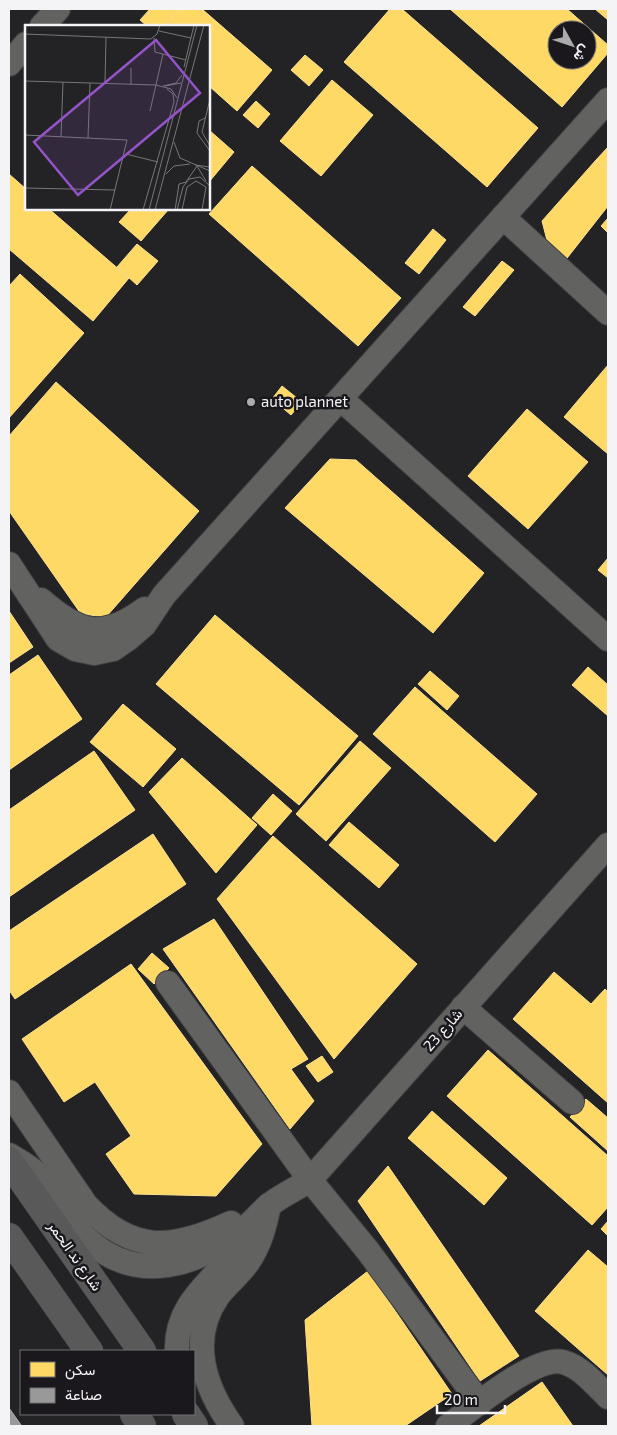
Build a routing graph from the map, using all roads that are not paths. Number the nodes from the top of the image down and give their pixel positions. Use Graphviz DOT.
graph roads {
  1 [pos="58,9"];
  2 [pos="43,25"];
  3 [pos="25,45"];
  4 [pos="9,64"];
  5 [pos="608,100"];
  6 [pos="503,217"];
  7 [pos="608,312"];
  8 [pos="341,399"];
  9 [pos="9,566"];
  10 [pos="608,639"];
  11 [pos="608,845"];
  12 [pos="168,983"];
  13 [pos="463,1007"];
  14 [pos="9,1092"];
  15 [pos="572,1102"];
  16 [pos="9,1155"];
  17 [pos="9,1161"];
  18 [pos="310,1180"];
  19 [pos="269,1205"];
  20 [pos="9,1237"];
  21 [pos="88,1350"];
  22 [pos="141,1350"];
  23 [pos="177,1350"];
  24 [pos="608,1397"];
  25 [pos="480,1403"];
  26 [pos="135,1415"];
  27 [pos="187,1415"];
  28 [pos="142,1426"];
  29 [pos="194,1426"];
  30 [pos="232,1426"];
  31 [pos="448,1426"];
  1 -- 2 [label="street"];
  3 -- 4 [label="street"];
  5 -- 6 [label="street"];
  6 -- 7 [label="street"];
  6 -- 8 [label="street"];
  8 -- 9 [label="street"];
  8 -- 10 [label="street"];
  11 -- 13 [label="street, شارع 23"];
  12 -- 18 [label="street"];
  13 -- 15 [label="street"];
  13 -- 18 [label="street, شارع 23"];
  14 -- 19 [label="street"];
  16 -- 19 [label="street, شارع 23"];
  17 -- 22 [label="main road, شارع ند الحمر"];
  18 -- 19 [label="street, شارع 23"];
  18 -- 25 [label="street"];
  19 -- 23 [label="street, شارع 23"];
  19 -- 30 [label="street"];
  20 -- 21 [label="main road"];
  24 -- 25 [label="street"];
  25 -- 31 [label="street"];
  26 -- 28 [label="main road"];
  27 -- 29 [label="main road"];
}
